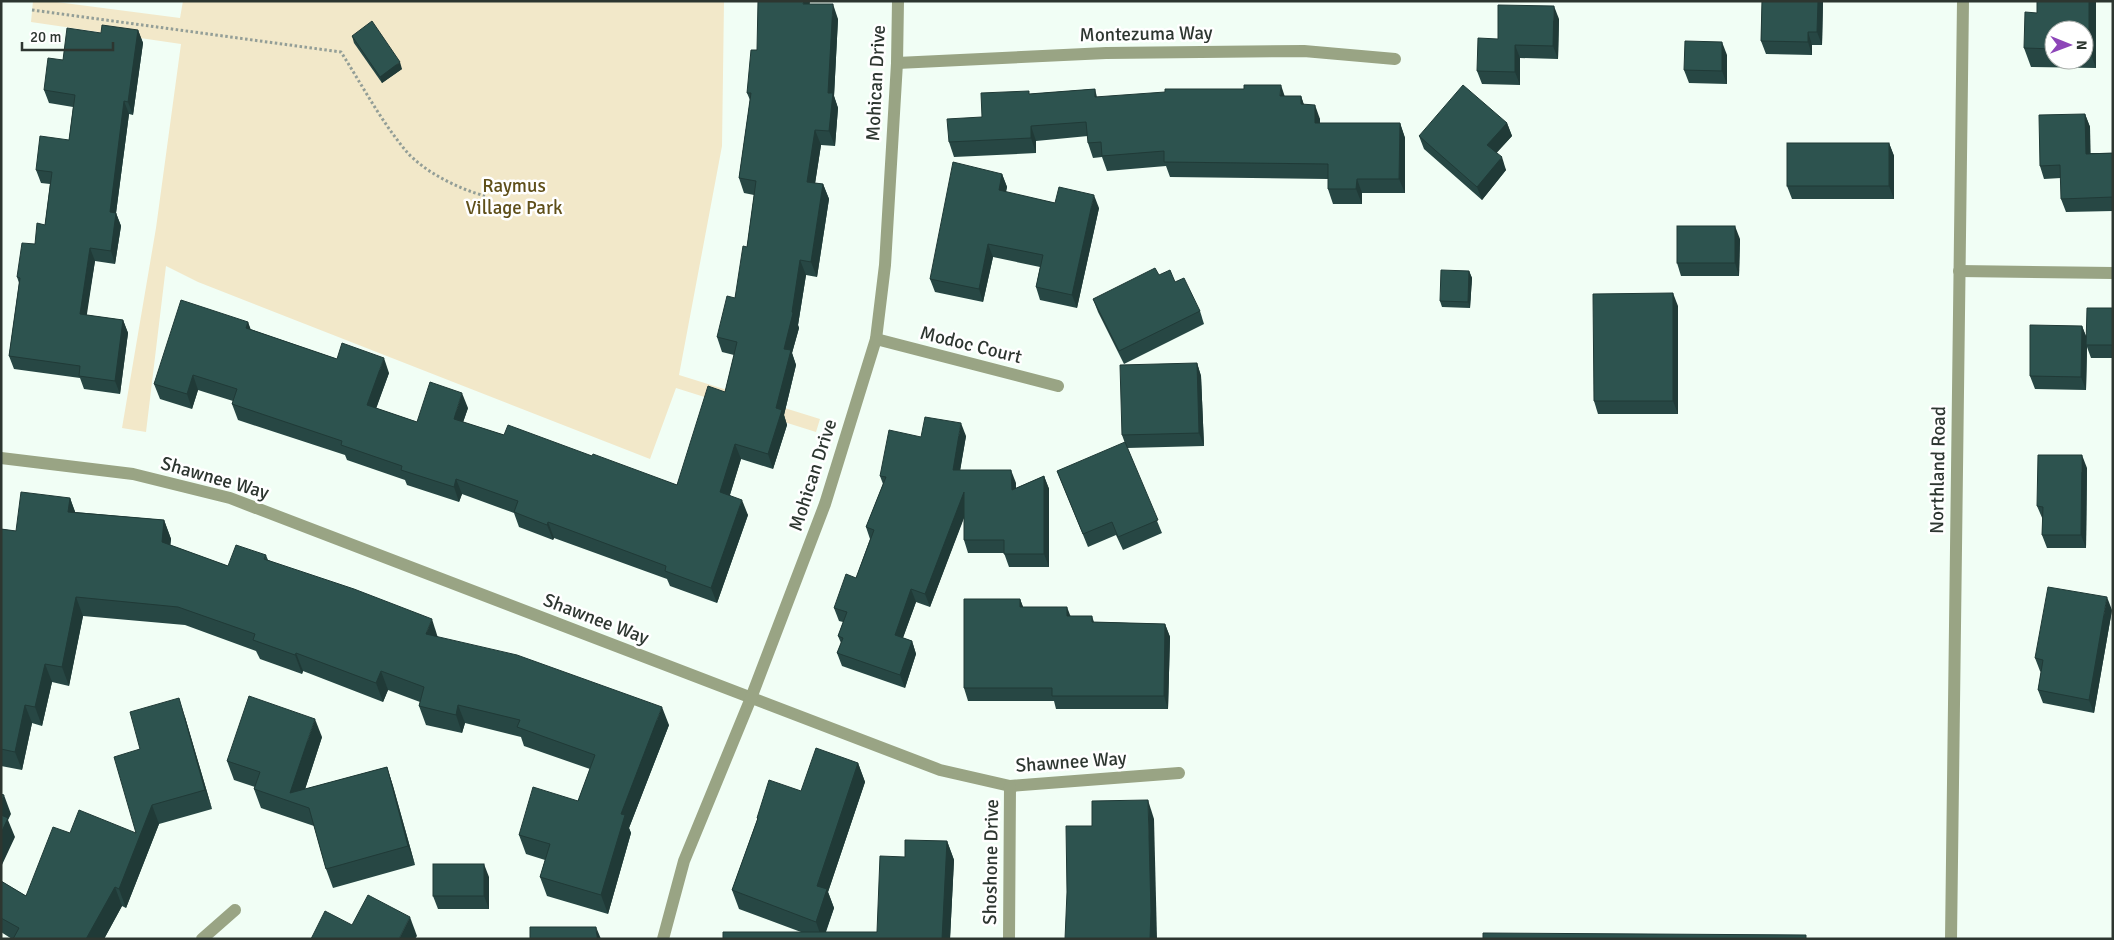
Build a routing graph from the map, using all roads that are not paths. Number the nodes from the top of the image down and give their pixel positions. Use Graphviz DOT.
graph roads {
  1 [pos="898,1"];
  2 [pos="1963,1"];
  3 [pos="1395,58"];
  4 [pos="897,63"];
  5 [pos="1959,271"];
  6 [pos="2113,273"];
  7 [pos="876,339"];
  8 [pos="1058,386"];
  9 [pos="1,458"];
  10 [pos="751,698"];
  11 [pos="1179,773"];
  12 [pos="1010,786"];
  13 [pos="235,910"];
  14 [pos="202,939"];
  15 [pos="663,939"];
  16 [pos="1008,939"];
  17 [pos="1952,939"];
  1 -- 4 [label="street, Mohican Drive"];
  2 -- 5 [label="street, Northland Road"];
  3 -- 4 [label="street, Montezuma Way"];
  4 -- 7 [label="street, Mohican Drive"];
  5 -- 6 [label="street"];
  5 -- 17 [label="street, Northland Road"];
  7 -- 8 [label="street, Modoc Court"];
  7 -- 10 [label="street, Mohican Drive"];
  9 -- 10 [label="street, Shawnee Way"];
  10 -- 12 [label="street, Shawnee Way"];
  10 -- 15 [label="street, Mohican Drive"];
  11 -- 12 [label="street, Shawnee Way"];
  12 -- 16 [label="street, Shoshone Drive"];
  13 -- 14 [label="street"];
}
